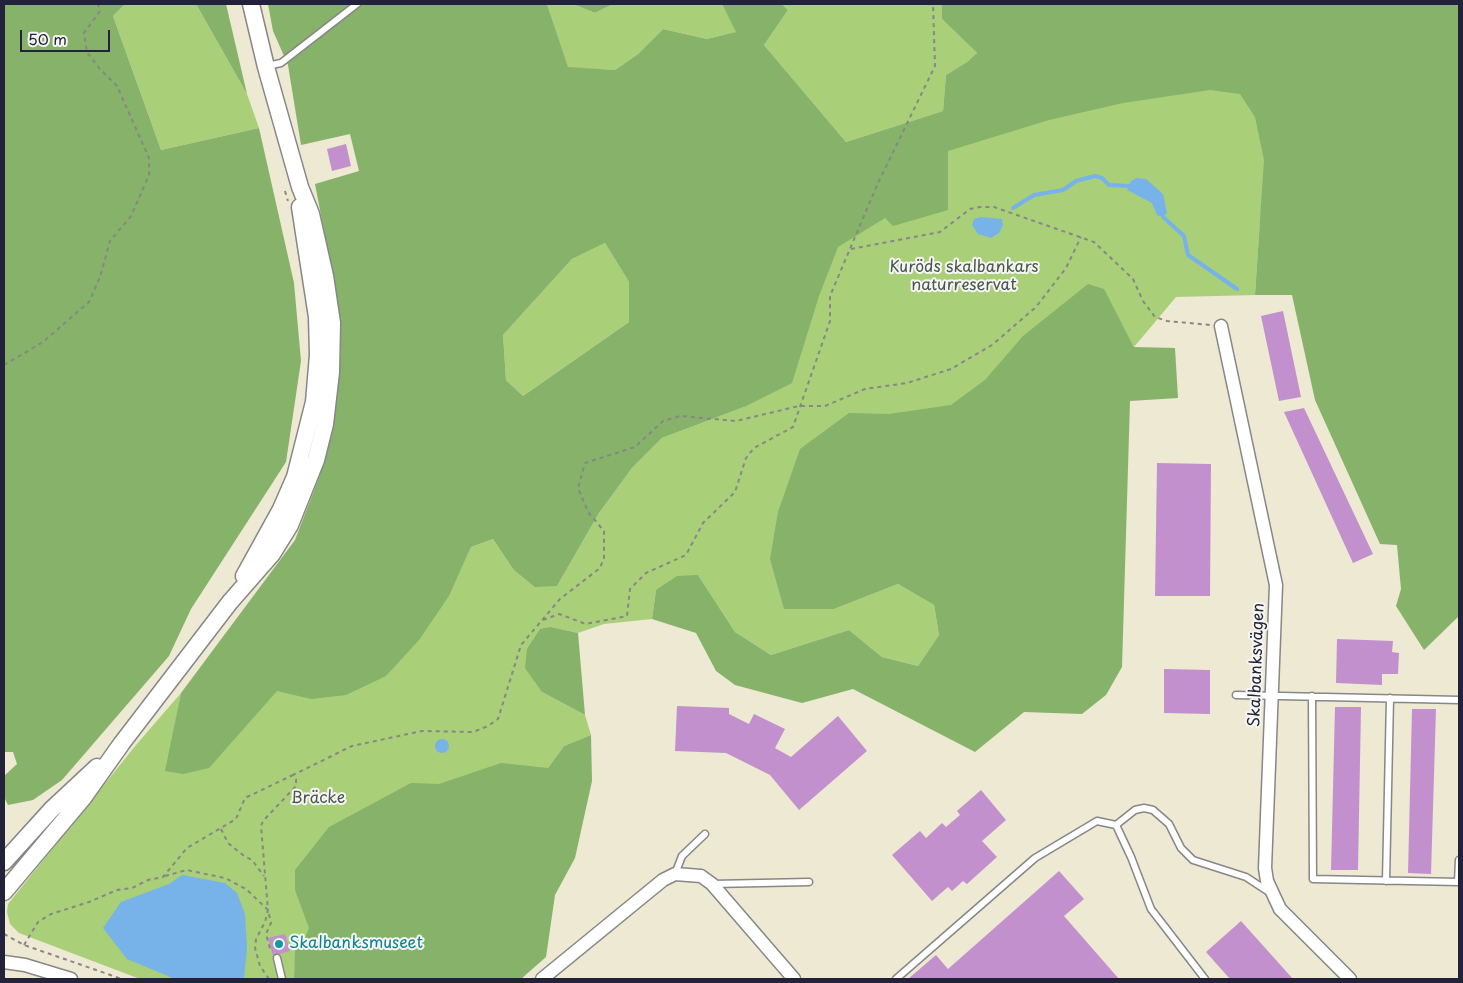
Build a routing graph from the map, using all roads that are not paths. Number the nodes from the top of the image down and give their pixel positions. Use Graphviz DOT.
graph roads {
  1 [pos="251,4"];
  2 [pos="357,4"];
  3 [pos="266,67"];
  4 [pos="1221,326"];
  5 [pos="1236,694"];
  6 [pos="1272,696"];
  7 [pos="1312,696"];
  8 [pos="1390,698"];
  9 [pos="1459,700"];
  10 [pos="122,743"];
  11 [pos="1116,825"];
  12 [pos="705,834"];
  13 [pos="1459,860"];
  14 [pos="4,862"];
  15 [pos="675,874"];
  16 [pos="1386,881"];
  17 [pos="809,882"];
  18 [pos="1459,882"];
  19 [pos="712,884"];
  20 [pos="4,892"];
  21 [pos="1272,895"];
  22 [pos="4,952"];
  23 [pos="277,958"];
  24 [pos="4,962"];
  25 [pos="25,965"];
  26 [pos="545,978"];
  27 [pos="71,979"];
  28 [pos="282,979"];
  29 [pos="794,979"];
  30 [pos="896,979"];
  31 [pos="1205,979"];
  32 [pos="1350,979"];
  1 -- 3 [label="main road"];
  2 -- 3 [label="lane"];
  3 -- 10 [label="main road"];
  4 -- 6 [label="street, Skalbanksvägen"];
  5 -- 6 [label="lane"];
  6 -- 7 [label="lane"];
  6 -- 21 [label="street, Skalbanksvägen"];
  7 -- 8 [label="lane"];
  7 -- 16 [label="lane"];
  8 -- 9 [label="lane"];
  8 -- 16 [label="lane"];
  10 -- 14 [label="main road"];
  10 -- 20 [label="main road"];
  11 -- 21 [label="lane"];
  11 -- 30 [label="lane"];
  11 -- 31 [label="lane"];
  12 -- 15 [label="lane"];
  13 -- 18 [label="lane"];
  15 -- 19 [label="street"];
  15 -- 26 [label="street"];
  16 -- 18 [label="lane"];
  17 -- 19 [label="lane"];
  19 -- 29 [label="street"];
  21 -- 32 [label="street, Skalbanksvägen"];
  22 -- 25 [label="street"];
  23 -- 28 [label="lane"];
  24 -- 25 [label="street"];
  25 -- 27 [label="street"];
}
